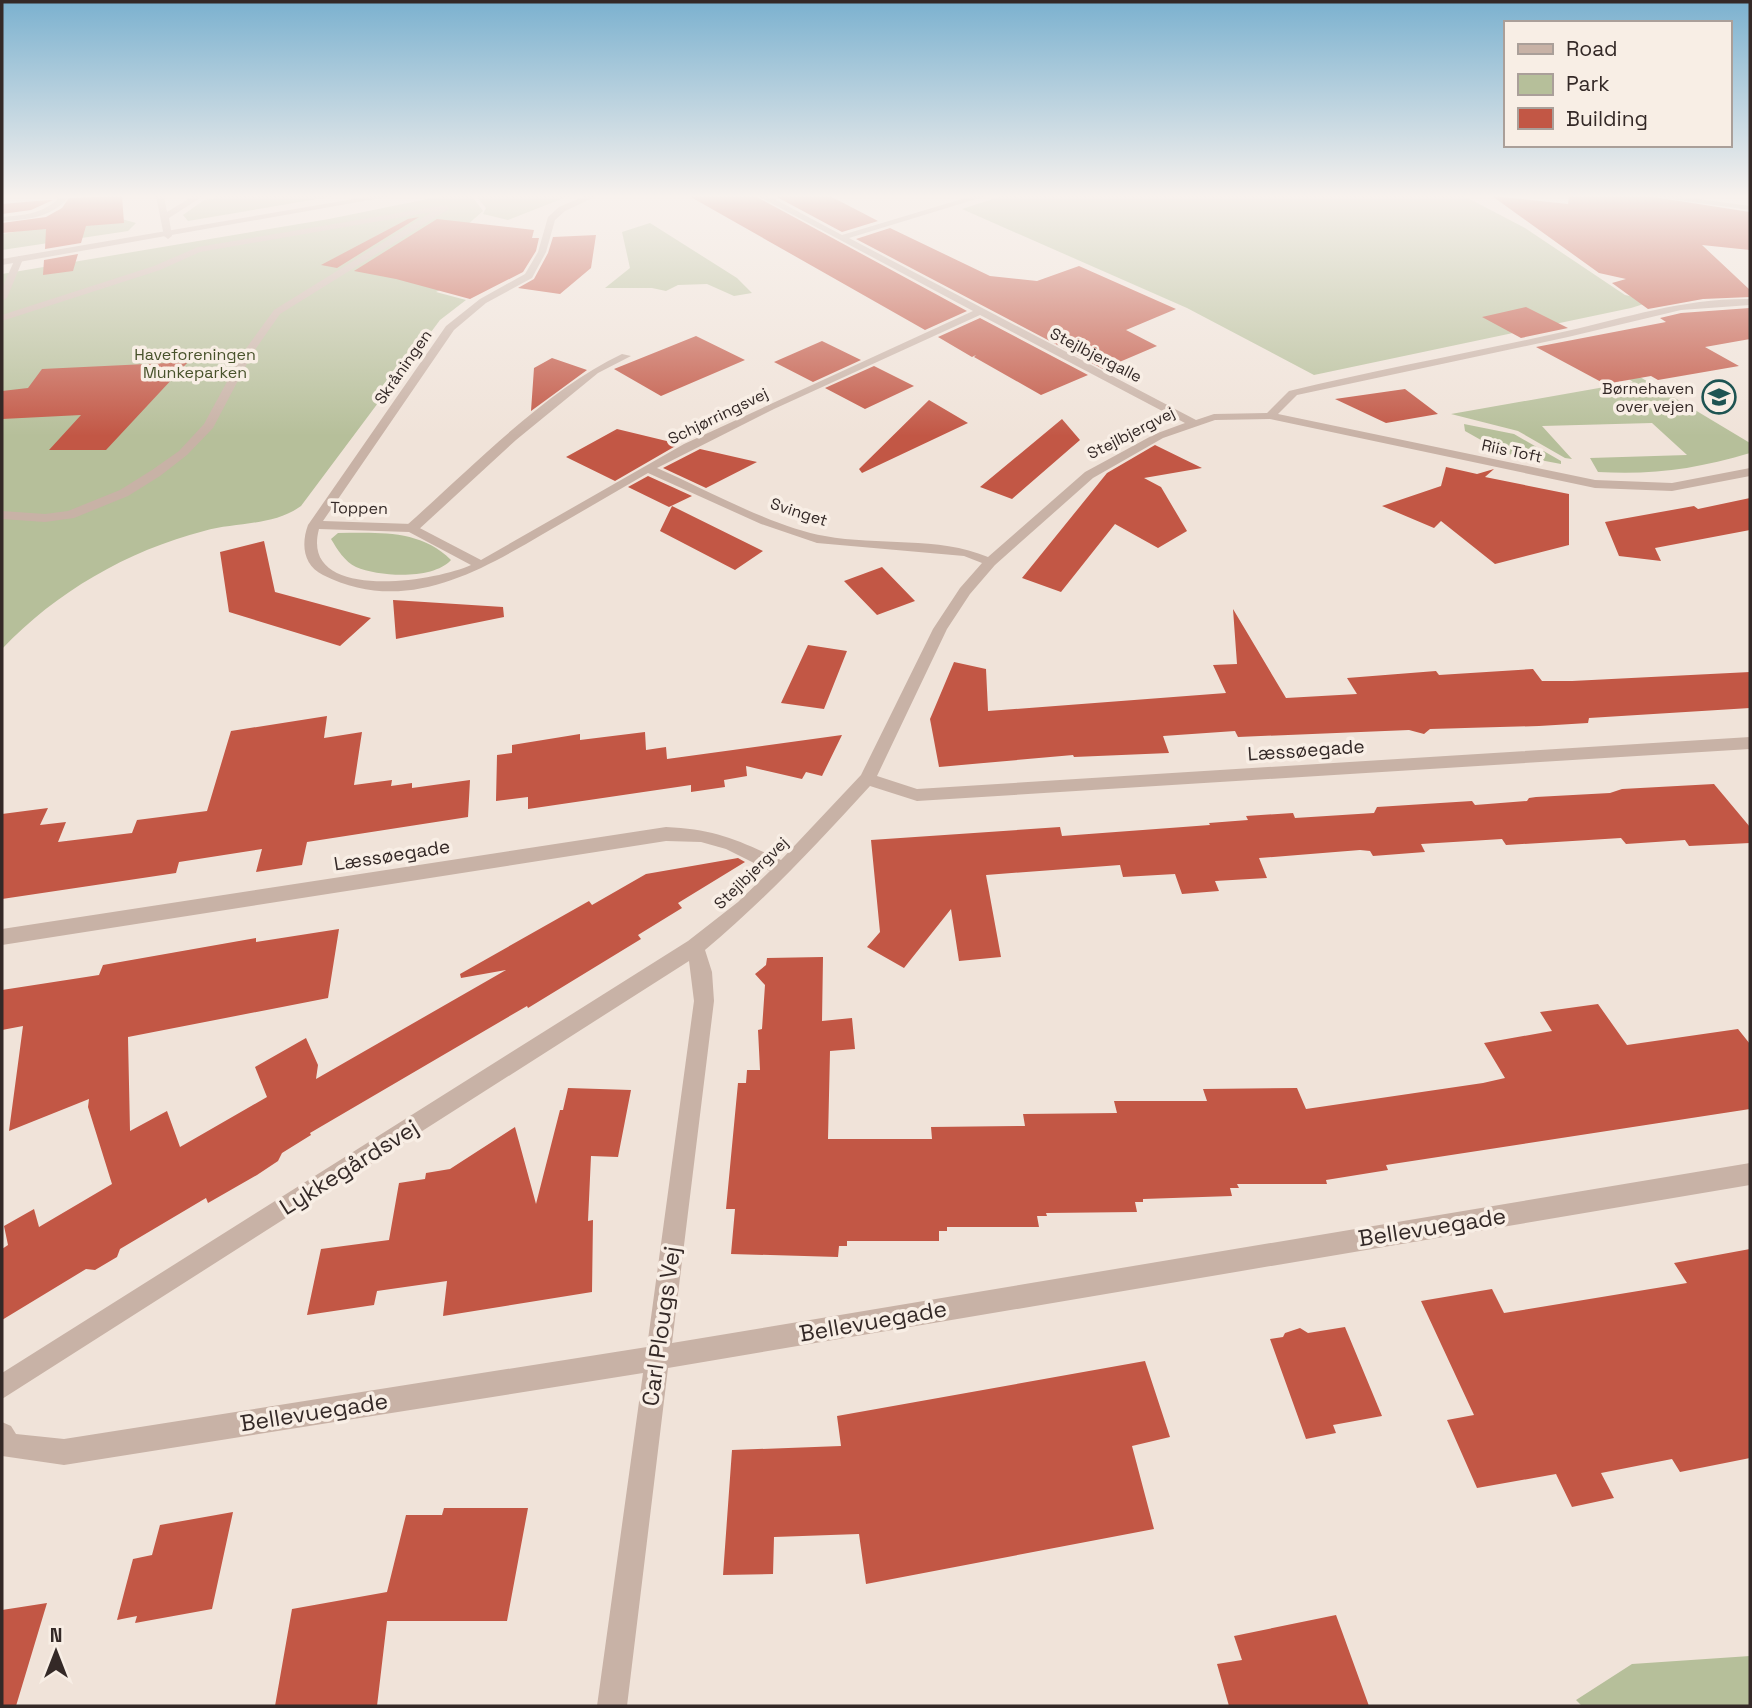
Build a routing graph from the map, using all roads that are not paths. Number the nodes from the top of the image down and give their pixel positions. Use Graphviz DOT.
graph roads {
  1 [pos="6,276"];
  2 [pos="134,276"];
  3 [pos="335,276"];
  4 [pos="529,276"];
  5 [pos="910,276"];
  6 [pos="2,298"];
  7 [pos="1750,302"];
  8 [pos="978,312"];
  9 [pos="2,318"];
  10 [pos="626,356"];
  11 [pos="1270,416"];
  12 [pos="1192,422"];
  13 [pos="648,468"];
  14 [pos="1750,472"];
  15 [pos="2,515"];
  16 [pos="314,525"];
  17 [pos="412,528"];
  18 [pos="990,562"];
  19 [pos="481,565"];
  20 [pos="1750,743"];
  21 [pos="867,779"];
  22 [pos="783,869"];
  23 [pos="2,937"];
  24 [pos="695,947"];
  25 [pos="1750,1174"];
  26 [pos="657,1358"];
  27 [pos="2,1387"];
  28 [pos="2,1435"];
  29 [pos="612,1706"];
  1 -- 6 [label="street"];
  2 -- 9 [label="street"];
  3 -- 15 [label="street"];
  4 -- 16 [label="street, Skråningen"];
  5 -- 8 [label="street, Stejlbjergalle"];
  7 -- 11 [label="street"];
  8 -- 12 [label="street, Stejlbjergalle"];
  8 -- 13 [label="street, Schjørringsvej"];
  10 -- 17 [label="street"];
  11 -- 12 [label="street, Stejlbjergvej"];
  11 -- 14 [label="street, Riis Toft"];
  12 -- 18 [label="street, Stejlbjergvej"];
  13 -- 18 [label="street, Svinget"];
  13 -- 19 [label="street, Schjørringsvej"];
  16 -- 17 [label="street, Toppen"];
  16 -- 19 [label="street, Toppen"];
  17 -- 19 [label="street, Toppen"];
  18 -- 21 [label="street, Stejlbjergvej"];
  20 -- 21 [label="street, Læssøegade"];
  21 -- 22 [label="street, Stejlbjergvej"];
  22 -- 23 [label="street, Læssøegade"];
  22 -- 24 [label="street, Stejlbjergvej"];
  24 -- 26 [label="street, Carl Plougs Vej"];
  24 -- 27 [label="street, Lykkegårdsvej"];
  25 -- 26 [label="street, Bellevuegade"];
  26 -- 28 [label="street, Bellevuegade"];
  26 -- 29 [label="street, Carl Plougs Vej"];
}
